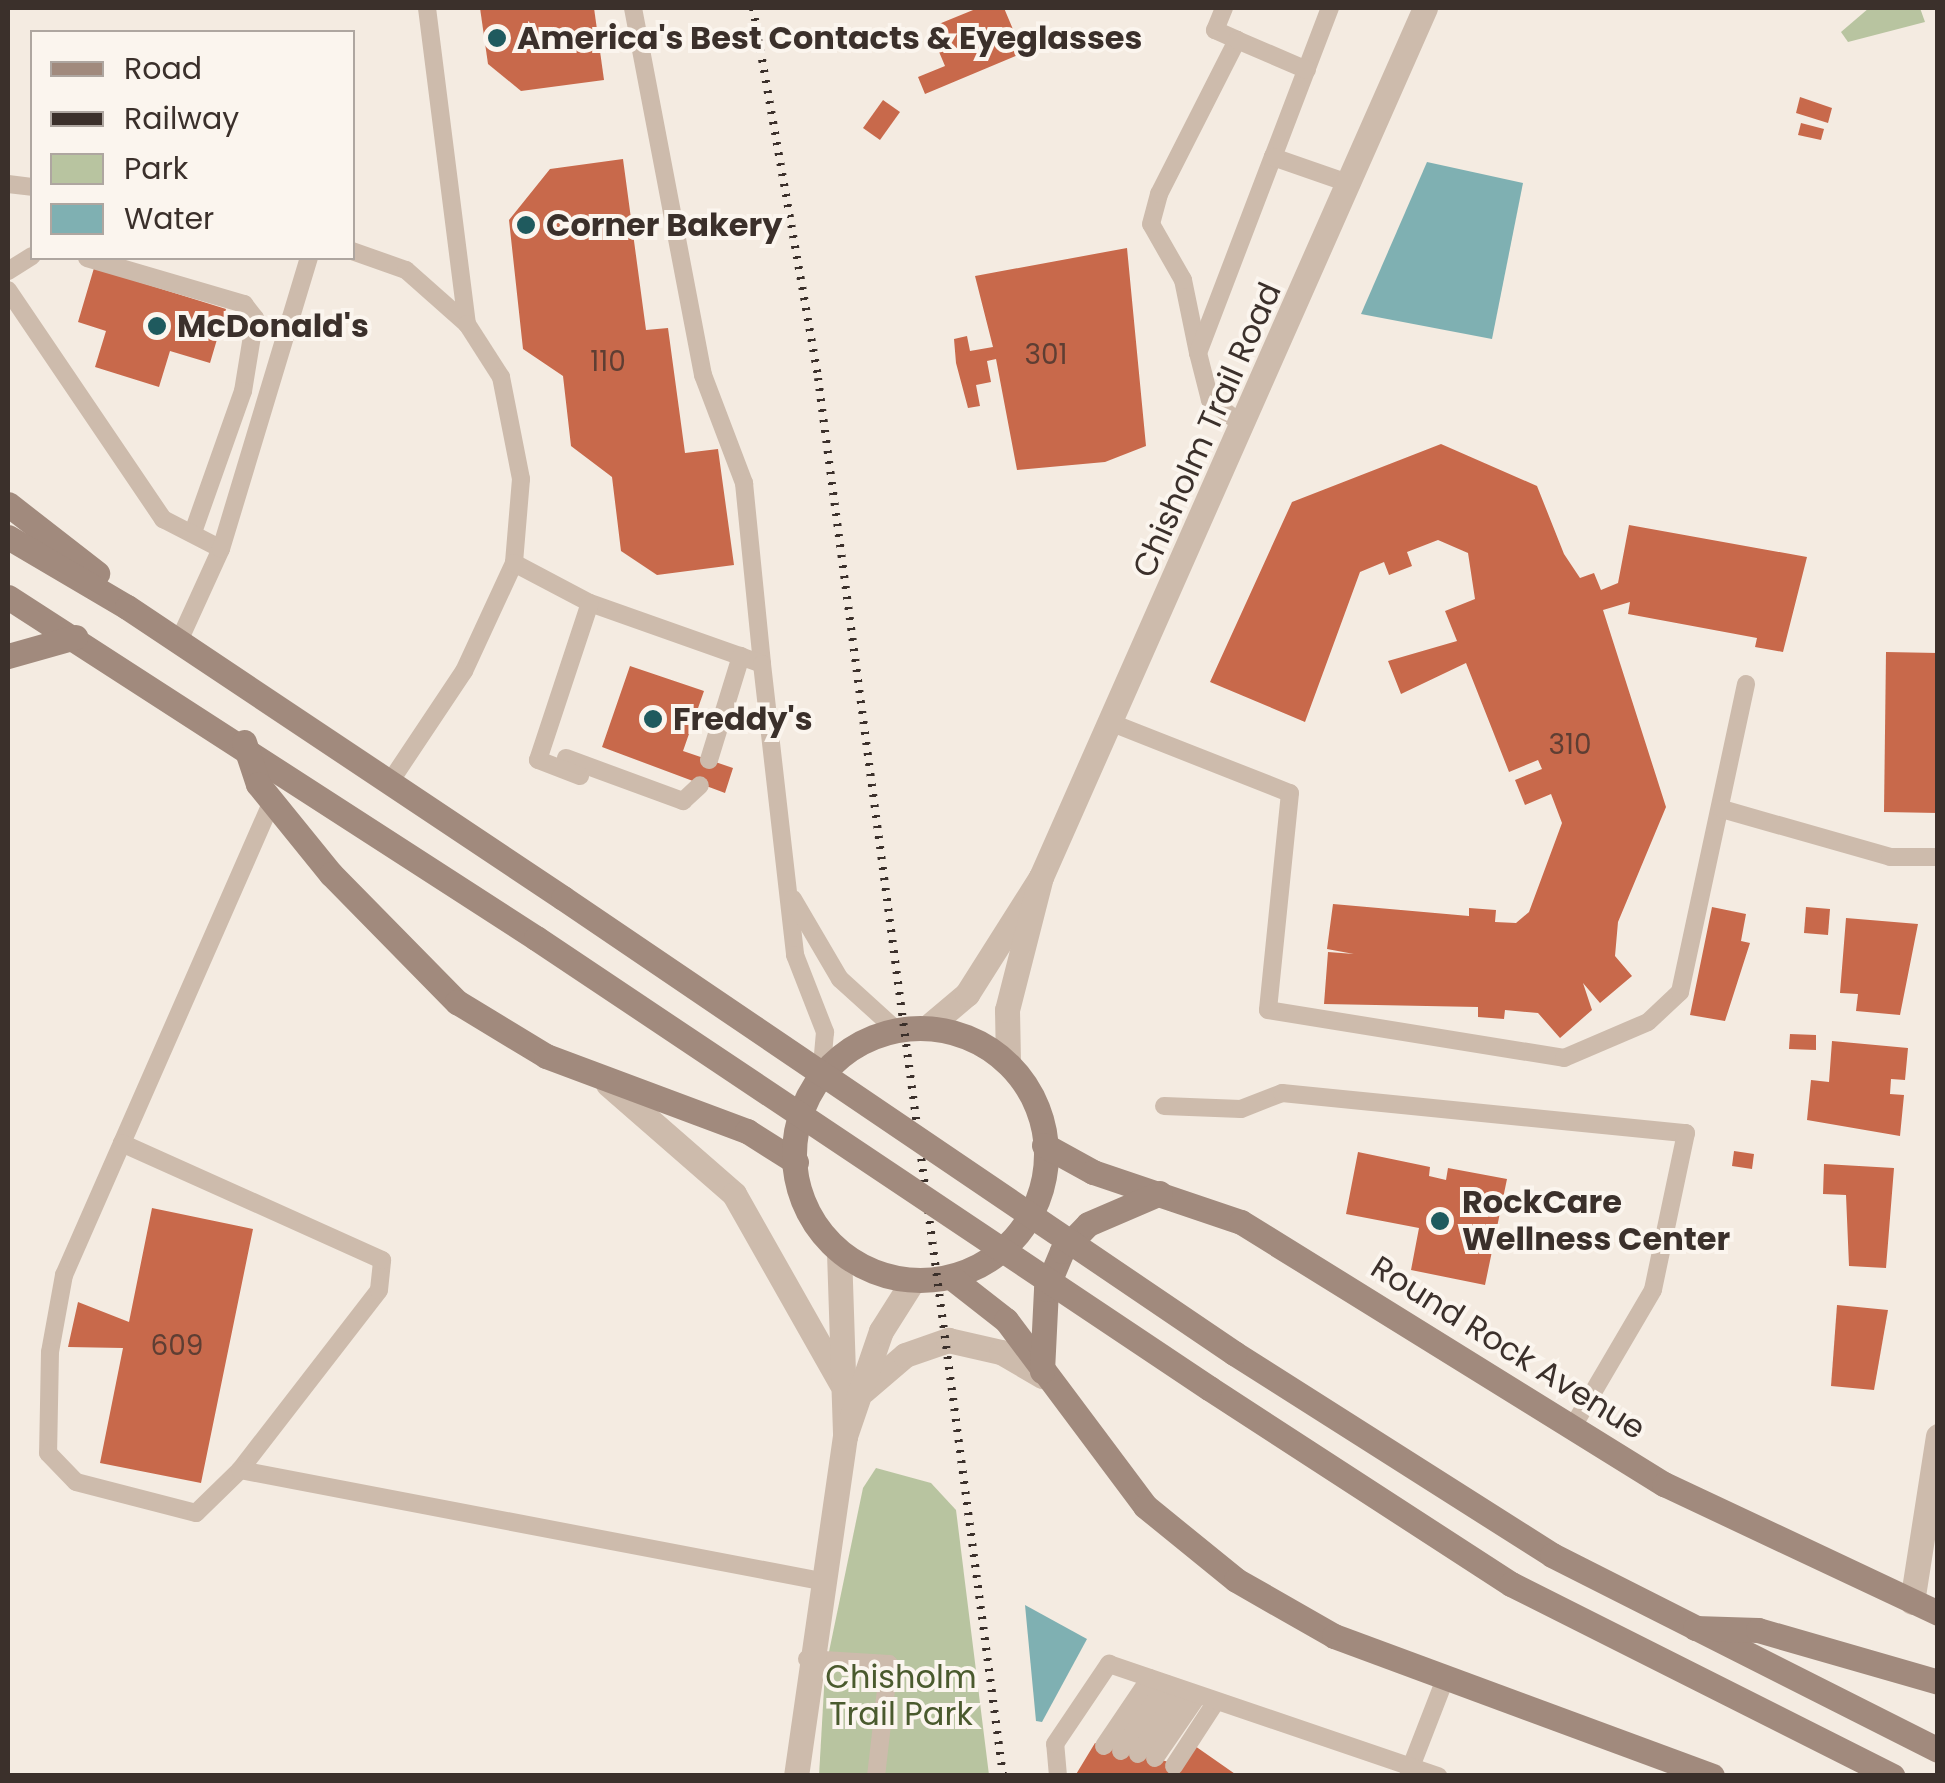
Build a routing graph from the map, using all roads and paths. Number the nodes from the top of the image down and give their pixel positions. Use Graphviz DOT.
graph roads {
  1 [pos="427,8"];
  2 [pos="633,8"];
  3 [pos="1224,8"];
  4 [pos="1330,8"];
  5 [pos="1425,8"];
  6 [pos="1237,40"];
  7 [pos="1307,70"];
  8 [pos="1273,157"];
  9 [pos="1352,184"];
  10 [pos="355,252"];
  11 [pos="30,257"];
  12 [pos="94,260"];
  13 [pos="308,260"];
  14 [pos="8,271"];
  15 [pos="8,290"];
  16 [pos="467,324"];
  17 [pos="1198,353"];
  18 [pos="1244,426"];
  19 [pos="8,504"];
  20 [pos="193,532"];
  21 [pos="8,538"];
  22 [pos="221,548"];
  23 [pos="514,564"];
  24 [pos="8,597"];
  25 [pos="590,603"];
  26 [pos="127,606"];
  27 [pos="75,637"];
  28 [pos="179,641"];
  29 [pos="8,656"];
  30 [pos="741,656"];
  31 [pos="762,664"];
  32 [pos="1746,684"];
  33 [pos="1112,723"];
  34 [pos="244,742"];
  35 [pos="542,750"];
  36 [pos="709,760"];
  37 [pos="580,776"];
  38 [pos="390,782"];
  39 [pos="700,785"];
  40 [pos="272,802"];
  41 [pos="1722,809"];
  42 [pos="1938,857"];
  43 [pos="1041,877"];
  44 [pos="793,898"];
  45 [pos="929,1026"];
  46 [pos="894,1028"];
  47 [pos="1008,1062"];
  48 [pos="821,1077"];
  49 [pos="608,1084"];
  50 [pos="1164,1106"];
  51 [pos="122,1143"];
  52 [pos="1044,1144"];
  53 [pos="796,1162"];
  54 [pos="1160,1193"];
  55 [pos="839,1252"];
  56 [pos="952,1278"];
  57 [pos="912,1282"];
  58 [pos="1042,1376"];
  59 [pos="852,1387"];
  60 [pos="1572,1428"];
  61 [pos="1938,1436"];
  62 [pos="240,1470"];
  63 [pos="1931,1549"];
  64 [pos="821,1582"];
  65 [pos="1912,1602"];
  66 [pos="1938,1614"];
  67 [pos="1686,1628"];
  68 [pos="806,1659"];
  69 [pos="1445,1679"];
  70 [pos="1938,1682"];
  71 [pos="1174,1687"];
  72 [pos="1215,1703"];
  73 [pos="1938,1750"];
  74 [pos="1174,1766"];
  75 [pos="1414,1773"];
  76 [pos="796,1776"];
  77 [pos="876,1776"];
  78 [pos="1058,1776"];
  79 [pos="1438,1776"];
  80 [pos="1712,1776"];
  81 [pos="1892,1776"];
  1 -- 16 [label="lane"];
  2 -- 31 [label="lane"];
  3 -- 6 [label="lane"];
  4 -- 7 [label="lane"];
  5 -- 9 [label="street, Chisholm Trail Road"];
  6 -- 7 [label="lane"];
  6 -- 17 [label="lane"];
  7 -- 8 [label="lane"];
  8 -- 9 [label="lane"];
  8 -- 17 [label="lane"];
  9 -- 18 [label="street, Chisholm Trail Road"];
  10 -- 16 [label="lane"];
  11 -- 14 [label="lane"];
  12 -- 20 [label="lane"];
  13 -- 22 [label="lane"];
  15 -- 20 [label="lane"];
  16 -- 23 [label="lane"];
  17 -- 18 [label="lane"];
  18 -- 33 [label="street, Chisholm Trail Road"];
  19 -- 26 [label="main road"];
  20 -- 22 [label="lane"];
  21 -- 26 [label="main road"];
  22 -- 28 [label="lane"];
  23 -- 25 [label="lane"];
  23 -- 38 [label="lane"];
  24 -- 27 [label="main road"];
  25 -- 30 [label="lane"];
  25 -- 35 [label="lane"];
  26 -- 28 [label="main road"];
  27 -- 29 [label="main road"];
  27 -- 34 [label="main road"];
  28 -- 38 [label="main road"];
  30 -- 31 [label="lane"];
  30 -- 36 [label="lane"];
  31 -- 44 [label="lane"];
  32 -- 41 [label="lane"];
  33 -- 41 [label="lane"];
  33 -- 43 [label="street, Chisholm Trail Road"];
  34 -- 40 [label="main road"];
  34 -- 81 [label="main road, bridge"];
  35 -- 37 [label="lane"];
  35 -- 39 [label="lane"];
  38 -- 67 [label="main road, bridge"];
  40 -- 49 [label="main road"];
  40 -- 51 [label="lane"];
  41 -- 42 [label="lane"];
  43 -- 45 [label="street, Chisholm Trail Road"];
  43 -- 47 [label="street, Chisholm Trail Road"];
  44 -- 46 [label="lane"];
  44 -- 48 [label="lane"];
  45 -- 46 [label="main road"];
  45 -- 47 [label="main road"];
  46 -- 48 [label="main road"];
  47 -- 52 [label="main road"];
  48 -- 53 [label="main road"];
  49 -- 53 [label="main road"];
  49 -- 59 [label="street"];
  50 -- 60 [label="lane"];
  51 -- 62 [label="lane"];
  51 -- 62 [label="lane"];
  52 -- 54 [label="main road, Round Rock Avenue"];
  52 -- 56 [label="main road"];
  53 -- 55 [label="main road"];
  54 -- 58 [label="main road"];
  54 -- 60 [label="main road, Round Rock Avenue"];
  55 -- 57 [label="main road"];
  55 -- 59 [label="street"];
  56 -- 57 [label="main road"];
  56 -- 58 [label="main road"];
  57 -- 59 [label="street"];
  58 -- 59 [label="street"];
  58 -- 69 [label="main road"];
  59 -- 64 [label="street"];
  60 -- 65 [label="main road, Round Rock Avenue"];
  61 -- 63 [label="street"];
  62 -- 64 [label="lane"];
  63 -- 65 [label="street"];
  64 -- 68 [label="street"];
  65 -- 66 [label="main road, Round Rock Avenue"];
  67 -- 70 [label="main road"];
  67 -- 73 [label="main road"];
  68 -- 76 [label="street"];
  68 -- 77 [label="lane"];
  69 -- 75 [label="lane"];
  69 -- 80 [label="main road"];
  71 -- 71 [label="lane"];
  71 -- 72 [label="lane"];
  71 -- 78 [label="lane"];
  72 -- 74 [label="lane"];
  72 -- 75 [label="lane"];
  75 -- 79 [label="lane"];
}
